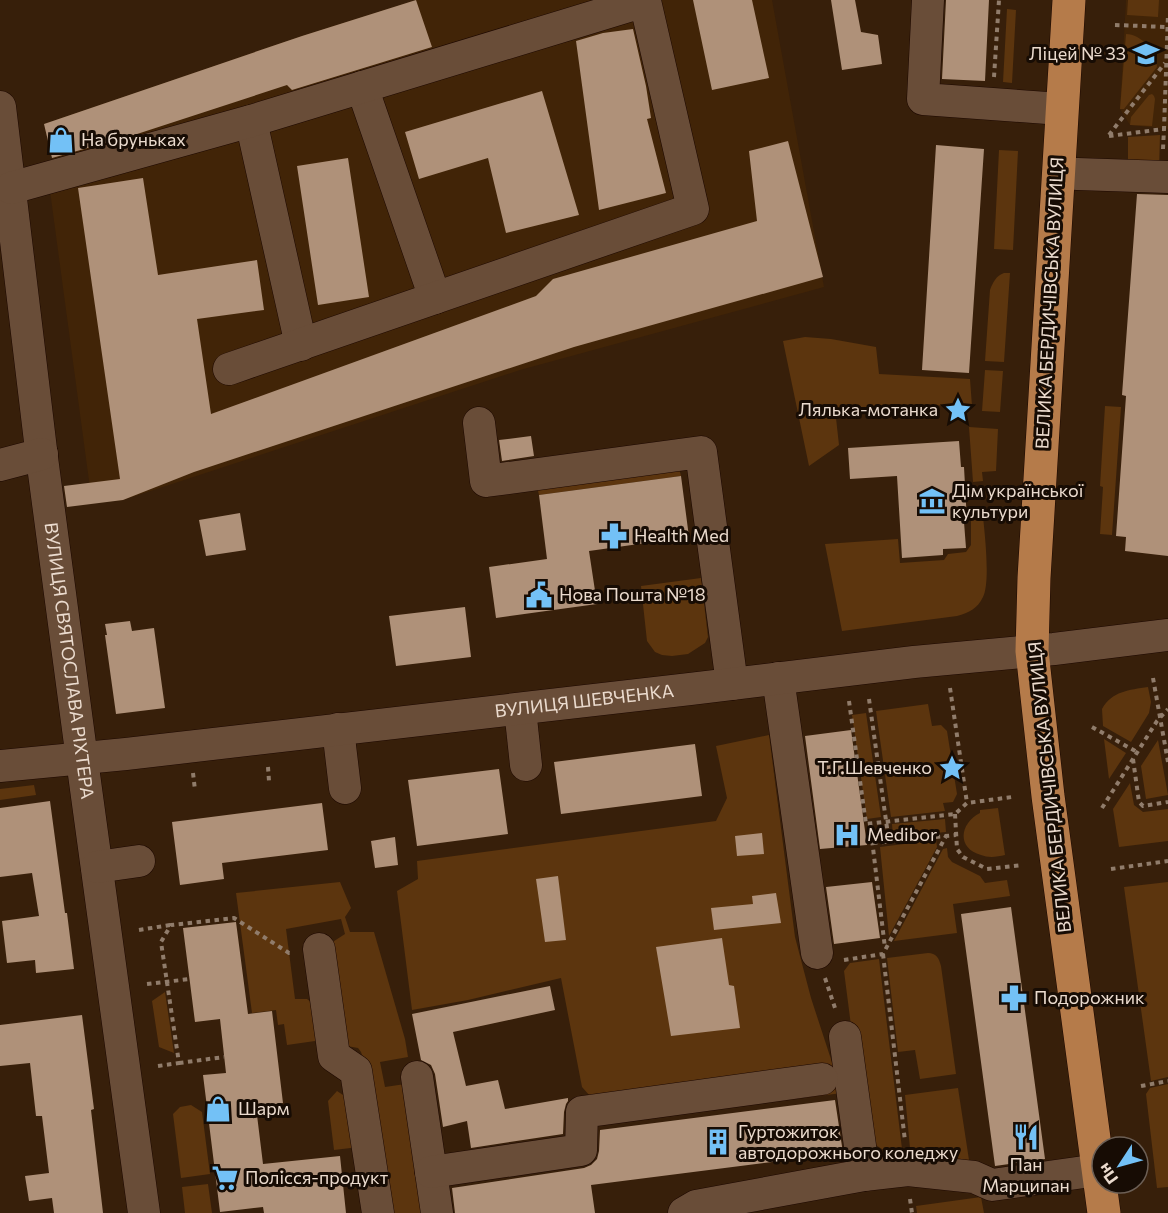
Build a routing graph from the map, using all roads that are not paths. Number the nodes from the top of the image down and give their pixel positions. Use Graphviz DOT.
graph roads {
  1 [pos="928,0"];
  2 [pos="1069,0"];
  3 [pos="1086,0"];
  4 [pos="362,87"];
  5 [pos="0,107"];
  6 [pos="1061,109"];
  7 [pos="251,121"];
  8 [pos="1077,174"];
  9 [pos="1168,177"];
  10 [pos="11,188"];
  11 [pos="435,298"];
  12 [pos="301,345"];
  13 [pos="229,369"];
  14 [pos="479,423"];
  15 [pos="42,454"];
  16 [pos="0,465"];
  17 [pos="1168,634"];
  18 [pos="1043,650"];
  19 [pos="778,678"];
  20 [pos="732,684"];
  21 [pos="520,709"];
  22 [pos="338,729"];
  23 [pos="82,758"];
  24 [pos="526,765"];
  25 [pos="0,766"];
  26 [pos="345,788"];
  27 [pos="139,861"];
  28 [pos="96,867"];
  29 [pos="319,950"];
  30 [pos="818,958"];
  31 [pos="845,1037"];
  32 [pos="417,1077"];
  33 [pos="822,1079"];
  34 [pos="1107,1135"];
  35 [pos="1090,1170"];
  36 [pos="431,1172"];
  37 [pos="864,1175"];
  38 [pos="1107,1195"];
  39 [pos="1119,1195"];
  40 [pos="144,1213"];
  41 [pos="378,1213"];
  42 [pos="437,1213"];
  43 [pos="684,1213"];
  44 [pos="1104,1213"];
  45 [pos="1124,1213"];
  1 -- 6 [label="street"];
  2 -- 6 [label="highway, ВЕЛИКА БЕРДИЧІВСЬКА ВУЛИЦЯ"];
  3 -- 8 [label="highway, ВЕЛИКА БЕРДИЧІВСЬКА ВУЛИЦЯ"];
  4 -- 7 [label="street"];
  4 -- 11 [label="street"];
  4 -- 11 [label="street"];
  5 -- 10 [label="street, ВУЛИЦЯ СВЯТОСЛАВА РІХТЕРА"];
  6 -- 18 [label="highway, ВЕЛИКА БЕРДИЧІВСЬКА ВУЛИЦЯ"];
  7 -- 10 [label="street"];
  7 -- 12 [label="street"];
  8 -- 9 [label="street"];
  8 -- 18 [label="highway, ВЕЛИКА БЕРДИЧІВСЬКА ВУЛИЦЯ"];
  10 -- 15 [label="street, ВУЛИЦЯ СВЯТОСЛАВА РІХТЕРА"];
  11 -- 12 [label="street"];
  12 -- 13 [label="street"];
  14 -- 20 [label="street"];
  15 -- 16 [label="street"];
  15 -- 23 [label="street, ВУЛИЦЯ СВЯТОСЛАВА РІХТЕРА"];
  17 -- 18 [label="street, ВУЛИЦЯ ШЕВЧЕНКА"];
  18 -- 19 [label="street, ВУЛИЦЯ ШЕВЧЕНКА"];
  18 -- 34 [label="highway, ВЕЛИКА БЕРДИЧІВСЬКА ВУЛИЦЯ"];
  19 -- 20 [label="street, ВУЛИЦЯ ШЕВЧЕНКА"];
  19 -- 30 [label="street"];
  20 -- 21 [label="street, ВУЛИЦЯ ШЕВЧЕНКА"];
  21 -- 22 [label="street, ВУЛИЦЯ ШЕВЧЕНКА"];
  21 -- 24 [label="street"];
  22 -- 23 [label="street, ВУЛИЦЯ ШЕВЧЕНКА"];
  22 -- 26 [label="street"];
  23 -- 25 [label="street, ВУЛИЦЯ ШЕВЧЕНКА"];
  23 -- 28 [label="street, ВУЛИЦЯ СВЯТОСЛАВА РІХТЕРА"];
  27 -- 28 [label="street"];
  28 -- 40 [label="street, ВУЛИЦЯ СВЯТОСЛАВА РІХТЕРА"];
  29 -- 41 [label="street"];
  31 -- 37 [label="street"];
  32 -- 36 [label="street"];
  33 -- 36 [label="street"];
  35 -- 37 [label="street"];
  36 -- 42 [label="street"];
  37 -- 43 [label="street"];
  38 -- 44 [label="highway, ВЕЛИКА БЕРДИЧІВСЬКА ВУЛИЦЯ"];
  39 -- 45 [label="highway, ВЕЛИКА БЕРДИЧІВСЬКА ВУЛИЦЯ"];
}
